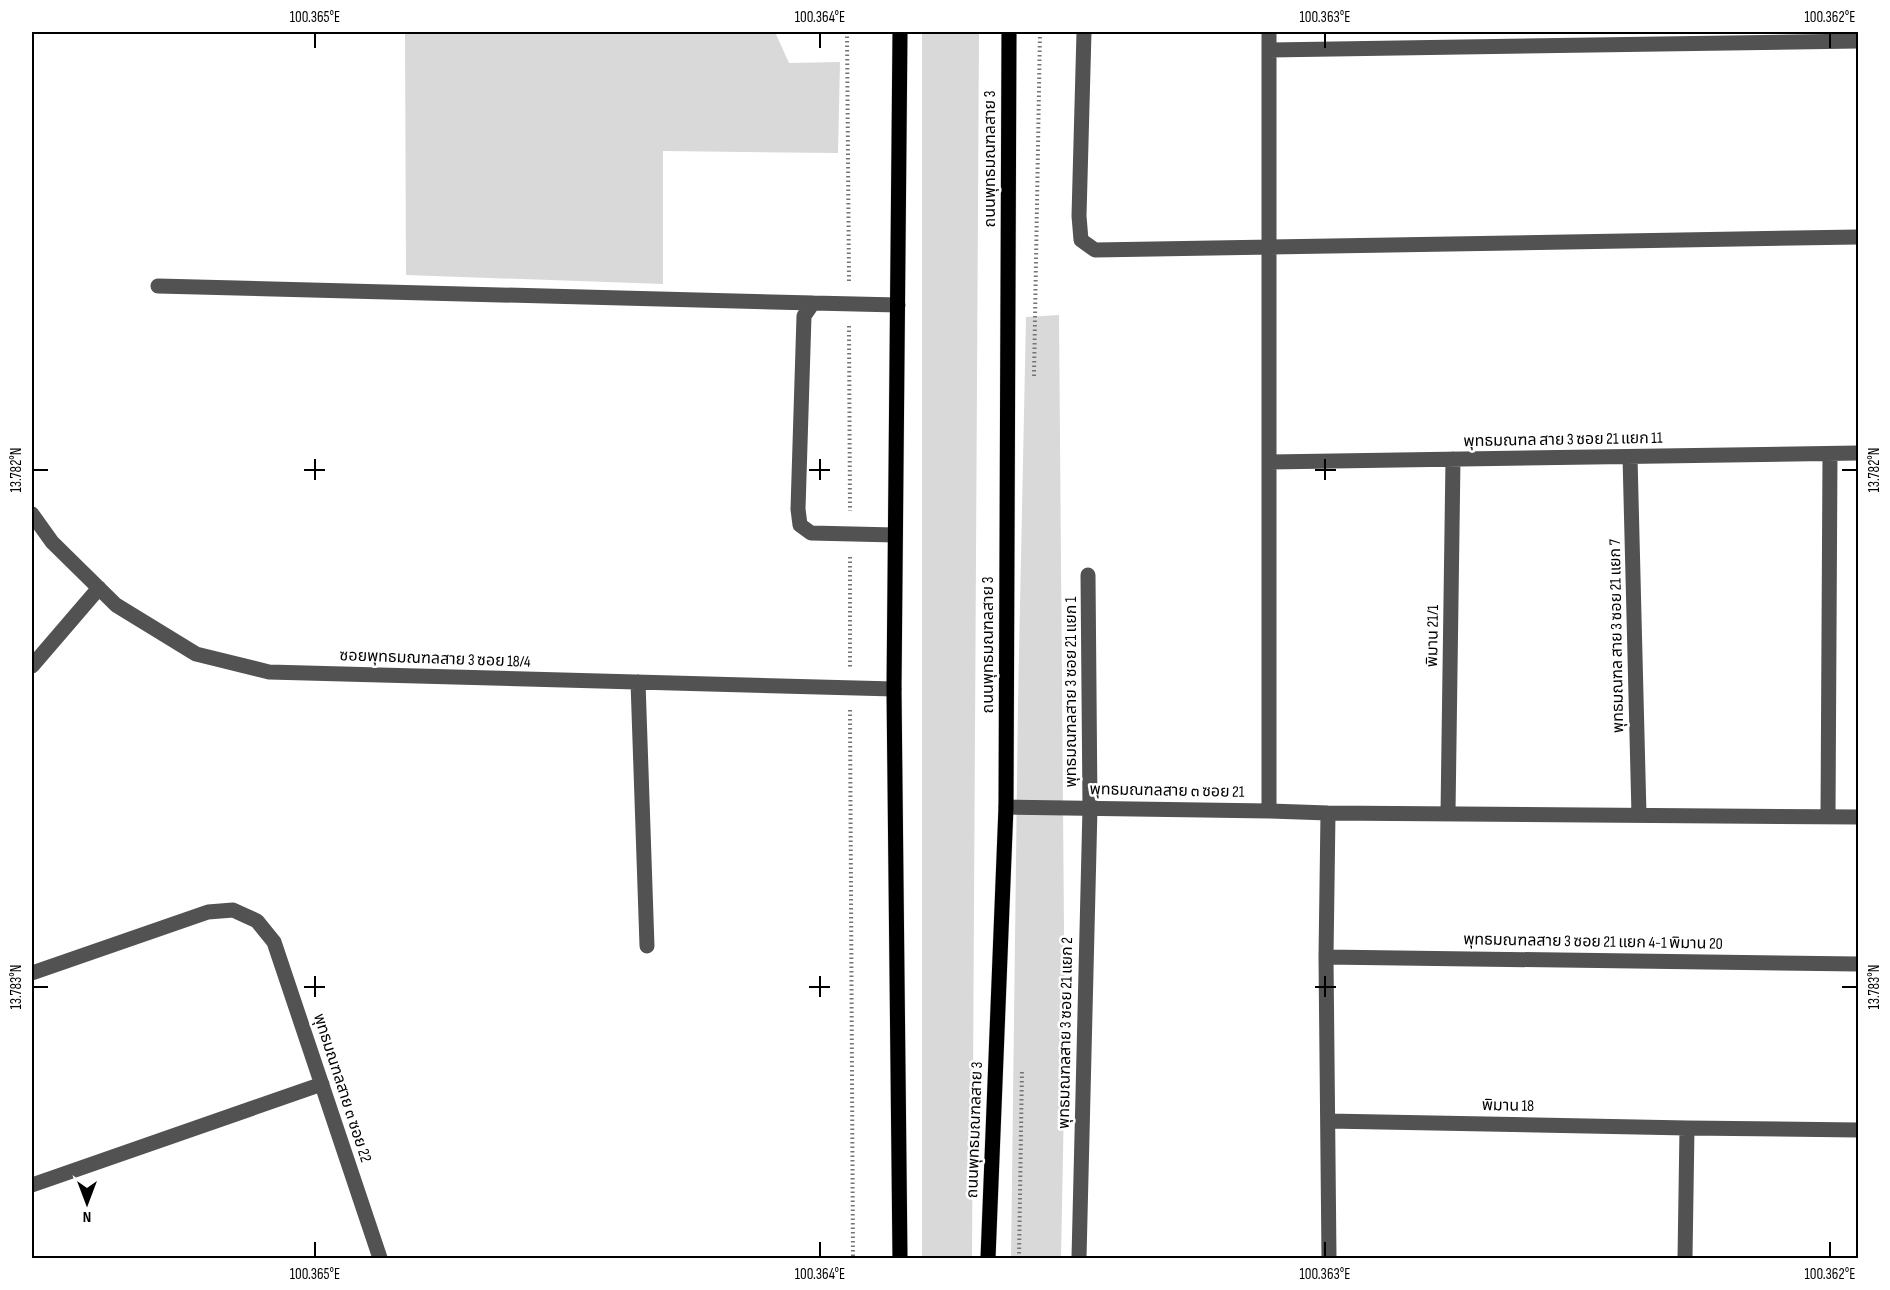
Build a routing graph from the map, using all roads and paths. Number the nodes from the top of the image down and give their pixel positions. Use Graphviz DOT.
graph roads {
  1 [pos="848,32"];
  2 [pos="900,32"];
  3 [pos="1009,32"];
  4 [pos="1084,32"];
  5 [pos="1269,32"];
  6 [pos="1858,41"];
  7 [pos="1269,50"];
  8 [pos="1858,237"];
  9 [pos="1269,247"];
  10 [pos="158,286"];
  11 [pos="813,303"];
  12 [pos="849,304"];
  13 [pos="898,305"];
  14 [pos="1858,453"];
  15 [pos="1830,454"];
  16 [pos="1630,457"];
  17 [pos="1454,459"];
  18 [pos="1269,462"];
  19 [pos="32,514"];
  20 [pos="850,534"];
  21 [pos="895,535"];
  22 [pos="1088,575"];
  23 [pos="99,588"];
  24 [pos="32,666"];
  25 [pos="638,682"];
  26 [pos="850,688"];
  27 [pos="894,689"];
  28 [pos="1006,807"];
  29 [pos="1090,808"];
  30 [pos="1269,811"];
  31 [pos="1328,813"];
  32 [pos="1448,813"];
  33 [pos="1639,815"];
  34 [pos="1828,817"];
  35 [pos="1858,817"];
  36 [pos="647,946"];
  37 [pos="1326,957"];
  38 [pos="1858,964"];
  39 [pos="32,973"];
  40 [pos="322,1084"];
  41 [pos="1328,1120"];
  42 [pos="1687,1128"];
  43 [pos="1858,1130"];
  44 [pos="32,1185"];
  45 [pos="380,1258"];
  46 [pos="853,1258"];
  47 [pos="900,1258"];
  48 [pos="988,1258"];
  49 [pos="1079,1258"];
  50 [pos="1329,1258"];
  51 [pos="1685,1258"];
  1 -- 12 [label="path"];
  2 -- 13 [label="main road"];
  3 -- 28 [label="main road, ถนนพุทธมณฑลสาย 3"];
  4 -- 9 [label="street"];
  5 -- 7 [label="street"];
  6 -- 7 [label="street"];
  7 -- 9 [label="street"];
  8 -- 9 [label="street"];
  9 -- 18 [label="street"];
  10 -- 11 [label="street"];
  11 -- 12 [label="street"];
  11 -- 20 [label="street"];
  12 -- 13 [label="street"];
  12 -- 20 [label="path"];
  13 -- 21 [label="main road"];
  14 -- 15 [label="street, พุทธมณฑล สาย 3 ซอย 21 แยก 11"];
  15 -- 16 [label="street, พุทธมณฑล สาย 3 ซอย 21 แยก 11"];
  15 -- 34 [label="street"];
  16 -- 17 [label="street, พุทธมณฑล สาย 3 ซอย 21 แยก 11"];
  16 -- 33 [label="street, พุทธมณฑล สาย 3 ซอย 21 แยก 7"];
  17 -- 18 [label="street, พุทธมณฑล สาย 3 ซอย 21 แยก 11"];
  17 -- 32 [label="street, พิมาน 21/1"];
  18 -- 30 [label="street"];
  19 -- 23 [label="street, ซอยพุทธมณฑลสาย 3 ซอย 18/4"];
  20 -- 21 [label="street"];
  20 -- 26 [label="path"];
  21 -- 27 [label="main road"];
  22 -- 29 [label="street, พุทธมณฑลสาย 3 ซอย 21 แยก 1"];
  23 -- 24 [label="street"];
  23 -- 25 [label="street, ซอยพุทธมณฑลสาย 3 ซอย 18/4"];
  25 -- 26 [label="street, ซอยพุทธมณฑลสาย 3 ซอย 18/4"];
  25 -- 36 [label="street"];
  26 -- 27 [label="street, ซอยพุทธมณฑลสาย 3 ซอย 18/4"];
  26 -- 46 [label="path"];
  27 -- 47 [label="main road"];
  28 -- 29 [label="street, พุทธมณฑลสาย ๓ ซอย 21"];
  28 -- 48 [label="main road, ถนนพุทธมณฑลสาย 3"];
  29 -- 30 [label="street, พุทธมณฑลสาย ๓ ซอย 21"];
  29 -- 49 [label="street, พุทธมณฑลสาย 3 ซอย 21 แยก 2"];
  30 -- 31 [label="street, พุทธมณฑลสาย ๓ ซอย 21"];
  31 -- 32 [label="street, พุทธมณฑลสาย ๓ ซอย 21"];
  31 -- 37 [label="street"];
  32 -- 33 [label="street, พุทธมณฑลสาย ๓ ซอย 21"];
  33 -- 34 [label="street, พุทธมณฑลสาย ๓ ซอย 21"];
  34 -- 35 [label="street, พุทธมณฑลสาย ๓ ซอย 21"];
  37 -- 38 [label="street, พุทธมณฑลสาย 3 ซอย 21 แยก 4-1 พิมาน 20"];
  37 -- 41 [label="street"];
  39 -- 40 [label="street, พุทธมณฑลสาย ๓ ซอย 22"];
  40 -- 44 [label="street"];
  40 -- 45 [label="street, พุทธมณฑลสาย ๓ ซอย 22"];
  41 -- 42 [label="street, พิมาน 18"];
  41 -- 50 [label="street"];
  42 -- 43 [label="street, พิมาน 18"];
  42 -- 51 [label="street"];
}
